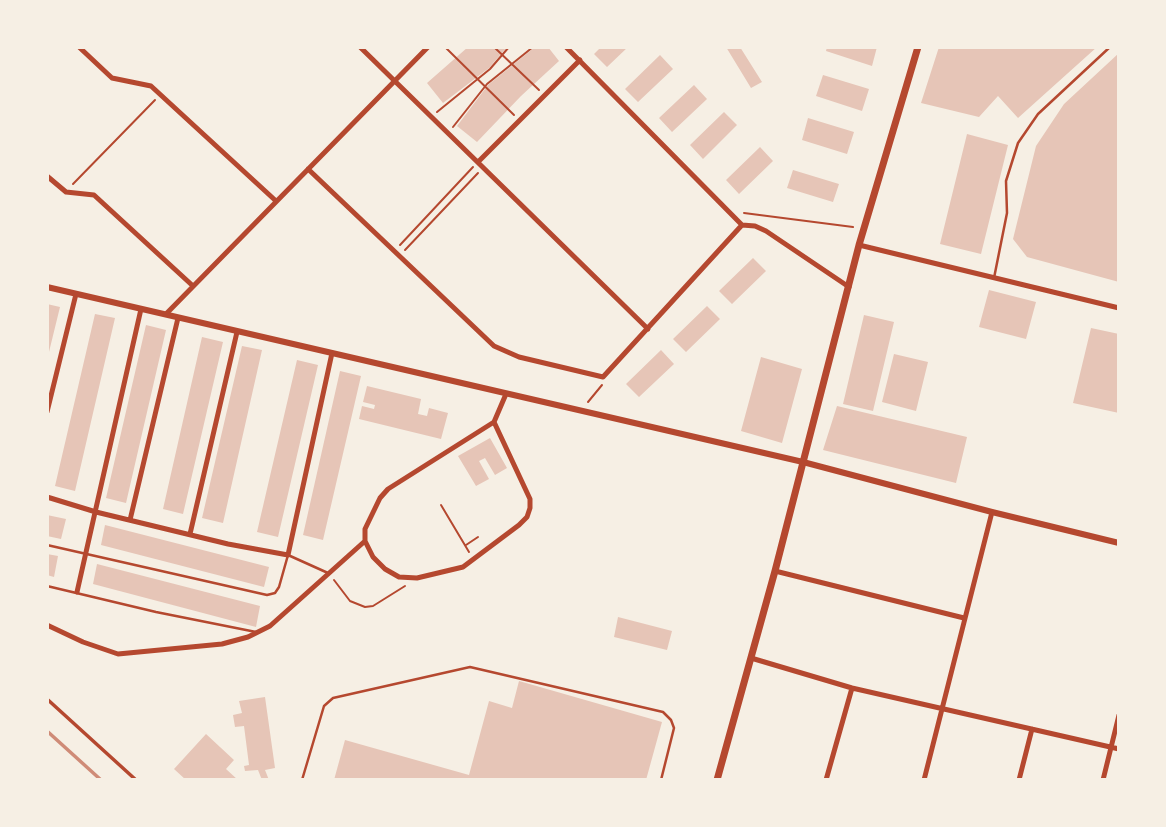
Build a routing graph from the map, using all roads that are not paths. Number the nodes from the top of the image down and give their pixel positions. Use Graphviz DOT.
graph roads {
  1 [pos="79,47"];
  2 [pos="360,47"];
  3 [pos="428,47"];
  4 [pos="918,47"];
  5 [pos="1110,47"];
  6 [pos="570,49"];
  7 [pos="580,60"];
  8 [pos="395,81"];
  9 [pos="478,161"];
  10 [pos="308,169"];
  11 [pos="47,176"];
  12 [pos="276,201"];
  13 [pos="742,225"];
  14 [pos="859,245"];
  15 [pos="994,278"];
  16 [pos="193,286"];
  17 [pos="47,287"];
  18 [pos="849,287"];
  19 [pos="76,294"];
  20 [pos="1119,308"];
  21 [pos="142,309"];
  22 [pos="166,314"];
  23 [pos="178,318"];
  24 [pos="648,329"];
  25 [pos="237,332"];
  26 [pos="332,353"];
  27 [pos="506,394"];
  28 [pos="47,412"];
  29 [pos="494,422"];
  30 [pos="803,462"];
  31 [pos="47,497"];
  32 [pos="96,512"];
  33 [pos="992,512"];
  34 [pos="130,520"];
  35 [pos="190,534"];
  36 [pos="365,541"];
  37 [pos="1119,542"];
  38 [pos="47,545"];
  39 [pos="86,554"];
  40 [pos="288,555"];
  41 [pos="775,571"];
  42 [pos="329,573"];
  43 [pos="47,586"];
  44 [pos="77,592"];
  45 [pos="964,618"];
  46 [pos="47,625"];
  47 [pos="258,632"];
  48 [pos="751,659"];
  49 [pos="852,688"];
  50 [pos="47,699"];
  51 [pos="943,709"];
  52 [pos="1119,715"];
  53 [pos="1032,729"];
  54 [pos="1111,747"];
  55 [pos="1119,749"];
  56 [pos="136,780"];
  57 [pos="302,780"];
  58 [pos="661,780"];
  59 [pos="717,780"];
  60 [pos="826,780"];
  61 [pos="924,780"];
  62 [pos="1019,780"];
  63 [pos="1103,780"];
  1 -- 12 [label="street"];
  2 -- 8 [label="street"];
  3 -- 8 [label="street"];
  4 -- 14 [label="main road"];
  5 -- 15 [label="lane"];
  6 -- 7 [label="street"];
  7 -- 9 [label="street"];
  7 -- 13 [label="street"];
  8 -- 9 [label="street"];
  8 -- 10 [label="street"];
  9 -- 24 [label="street"];
  10 -- 12 [label="street"];
  10 -- 24 [label="street"];
  11 -- 16 [label="street"];
  12 -- 16 [label="street"];
  13 -- 18 [label="street"];
  13 -- 24 [label="street"];
  14 -- 15 [label="street"];
  14 -- 18 [label="main road"];
  15 -- 20 [label="street"];
  16 -- 22 [label="street"];
  17 -- 19 [label="street"];
  18 -- 30 [label="main road"];
  19 -- 21 [label="street"];
  19 -- 28 [label="street"];
  21 -- 22 [label="street"];
  21 -- 32 [label="street"];
  22 -- 23 [label="street"];
  23 -- 25 [label="street"];
  23 -- 34 [label="street"];
  25 -- 26 [label="street"];
  25 -- 35 [label="street"];
  26 -- 27 [label="street"];
  26 -- 40 [label="street"];
  27 -- 29 [label="street"];
  27 -- 30 [label="street"];
  29 -- 36 [label="street"];
  29 -- 36 [label="street"];
  30 -- 33 [label="street"];
  30 -- 41 [label="main road"];
  31 -- 32 [label="street"];
  32 -- 34 [label="street"];
  32 -- 39 [label="street"];
  33 -- 37 [label="street"];
  33 -- 45 [label="street"];
  34 -- 35 [label="street"];
  35 -- 40 [label="street"];
  36 -- 42 [label="street"];
  38 -- 39 [label="lane"];
  39 -- 40 [label="lane"];
  39 -- 44 [label="street"];
  40 -- 42 [label="lane"];
  41 -- 45 [label="street"];
  41 -- 48 [label="main road"];
  42 -- 47 [label="street"];
  43 -- 44 [label="lane"];
  44 -- 47 [label="lane"];
  45 -- 51 [label="street"];
  46 -- 47 [label="street"];
  48 -- 49 [label="street"];
  48 -- 59 [label="main road"];
  49 -- 51 [label="street"];
  49 -- 60 [label="street"];
  50 -- 56 [label="street"];
  51 -- 53 [label="street"];
  51 -- 61 [label="street"];
  52 -- 54 [label="street"];
  53 -- 54 [label="street"];
  53 -- 62 [label="street"];
  54 -- 55 [label="street"];
  54 -- 63 [label="street"];
  57 -- 58 [label="lane"];
}
